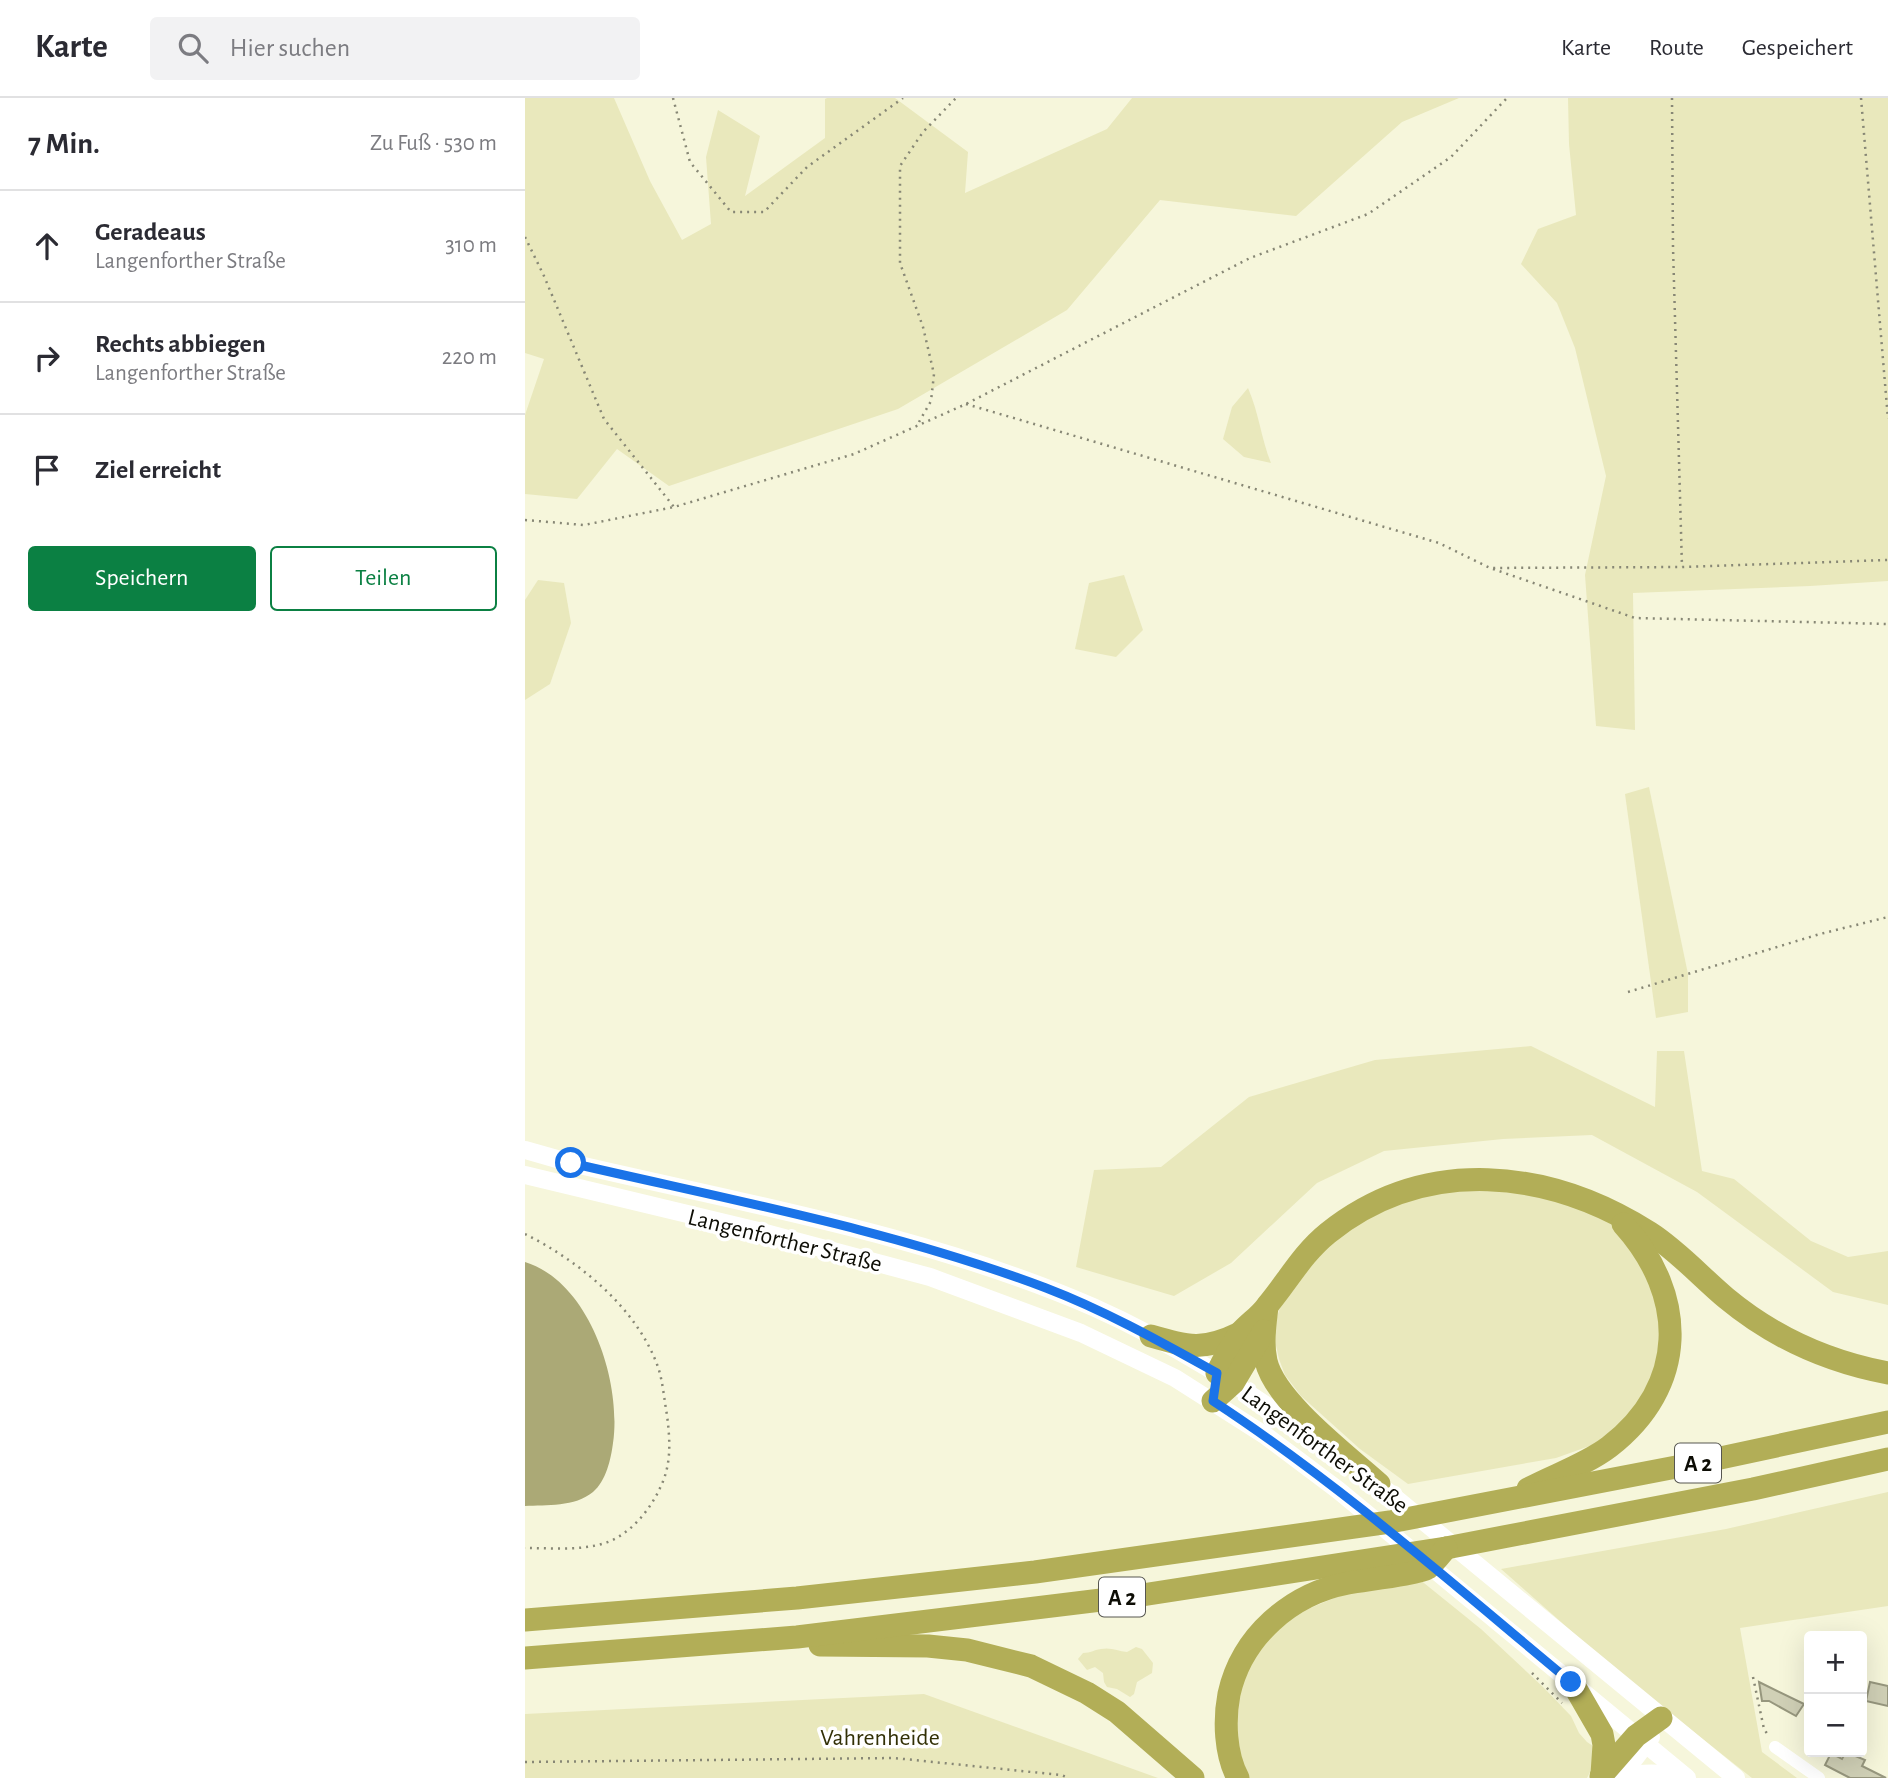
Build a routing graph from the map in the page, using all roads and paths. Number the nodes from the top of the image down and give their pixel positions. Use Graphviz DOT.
graph roads {
  1 [pos="673,98"];
  2 [pos="903,98"];
  3 [pos="956,98"];
  4 [pos="1507,98"];
  5 [pos="1672,98"];
  6 [pos="1861,98"];
  7 [pos="525,237"];
  8 [pos="967,404"];
  9 [pos="1888,419"];
  10 [pos="918,425"];
  11 [pos="674,507"];
  12 [pos="525,520"];
  13 [pos="1888,560"];
  14 [pos="1682,567"];
  15 [pos="1490,568"];
  16 [pos="1888,624"];
  17 [pos="1888,918"];
  18 [pos="1628,992"];
  19 [pos="525,1150"];
  20 [pos="525,1175"];
  21 [pos="1611,1212"];
  22 [pos="525,1234"];
  23 [pos="1267,1307"];
  24 [pos="1264,1331"];
  25 [pos="1240,1333"];
  26 [pos="1151,1336"];
  27 [pos="1888,1373"];
  28 [pos="1225,1378"];
  29 [pos="1213,1401"];
  30 [pos="1888,1422"];
  31 [pos="1888,1459"];
  32 [pos="1379,1483"];
  33 [pos="1507,1500"];
  34 [pos="525,1548"];
  35 [pos="1446,1548"];
  36 [pos="525,1620"];
  37 [pos="797,1637"];
  38 [pos="525,1658"];
  39 [pos="1530,1671"];
  40 [pos="1753,1677"];
  41 [pos="1571,1682"];
  42 [pos="1565,1707"];
  43 [pos="1661,1718"];
  44 [pos="1641,1740"];
  45 [pos="1776,1747"];
  46 [pos="525,1762"];
  47 [pos="1608,1777"];
  48 [pos="1069,1778"];
  49 [pos="1193,1778"];
  50 [pos="1238,1778"];
  51 [pos="1686,1778"];
  52 [pos="1736,1778"];
  53 [pos="1819,1778"];
  1 -- 2 [label="path"];
  3 -- 10 [label="path"];
  4 -- 8 [label="path"];
  5 -- 14 [label="path"];
  6 -- 9 [label="path"];
  7 -- 11 [label="path"];
  8 -- 10 [label="path"];
  8 -- 15 [label="path"];
  10 -- 11 [label="path"];
  11 -- 12 [label="path"];
  13 -- 14 [label="path"];
  14 -- 15 [label="path"];
  15 -- 16 [label="path"];
  17 -- 18 [label="path"];
  19 -- 26 [label="main road, Langenforther Straße"];
  20 -- 29 [label="main road, Langenforther Straße"];
  21 -- 23 [label="highway"];
  21 -- 27 [label="highway"];
  21 -- 33 [label="highway"];
  22 -- 34 [label="path"];
  23 -- 24 [label="highway"];
  23 -- 25 [label="highway"];
  24 -- 28 [label="highway"];
  24 -- 32 [label="highway"];
  25 -- 26 [label="highway"];
  25 -- 28 [label="highway"];
  26 -- 28 [label="main road, Langenforther Straße"];
  28 -- 29 [label="highway"];
  28 -- 32 [label="main road, Langenforther Straße"];
  29 -- 41 [label="main road, Langenforther Straße"];
  30 -- 33 [label="highway, A 2"];
  31 -- 35 [label="highway, A 2"];
  32 -- 43 [label="main road, Langenforther Straße"];
  33 -- 36 [label="highway, A 2"];
  35 -- 37 [label="highway, A 2"];
  35 -- 50 [label="highway"];
  37 -- 38 [label="highway, A 2"];
  37 -- 49 [label="highway"];
  39 -- 42 [label="path"];
  40 -- 45 [label="path"];
  41 -- 44 [label="main road, Langenforther Straße"];
  41 -- 47 [label="highway"];
  43 -- 44 [label="highway"];
  43 -- 52 [label="main road, Langenforther Straße"];
  44 -- 47 [label="highway"];
  44 -- 51 [label="main road, Langenforther Straße"];
  45 -- 53 [label="street"];
  46 -- 48 [label="path"];
  47 -- 51 [label="main road"];
}
